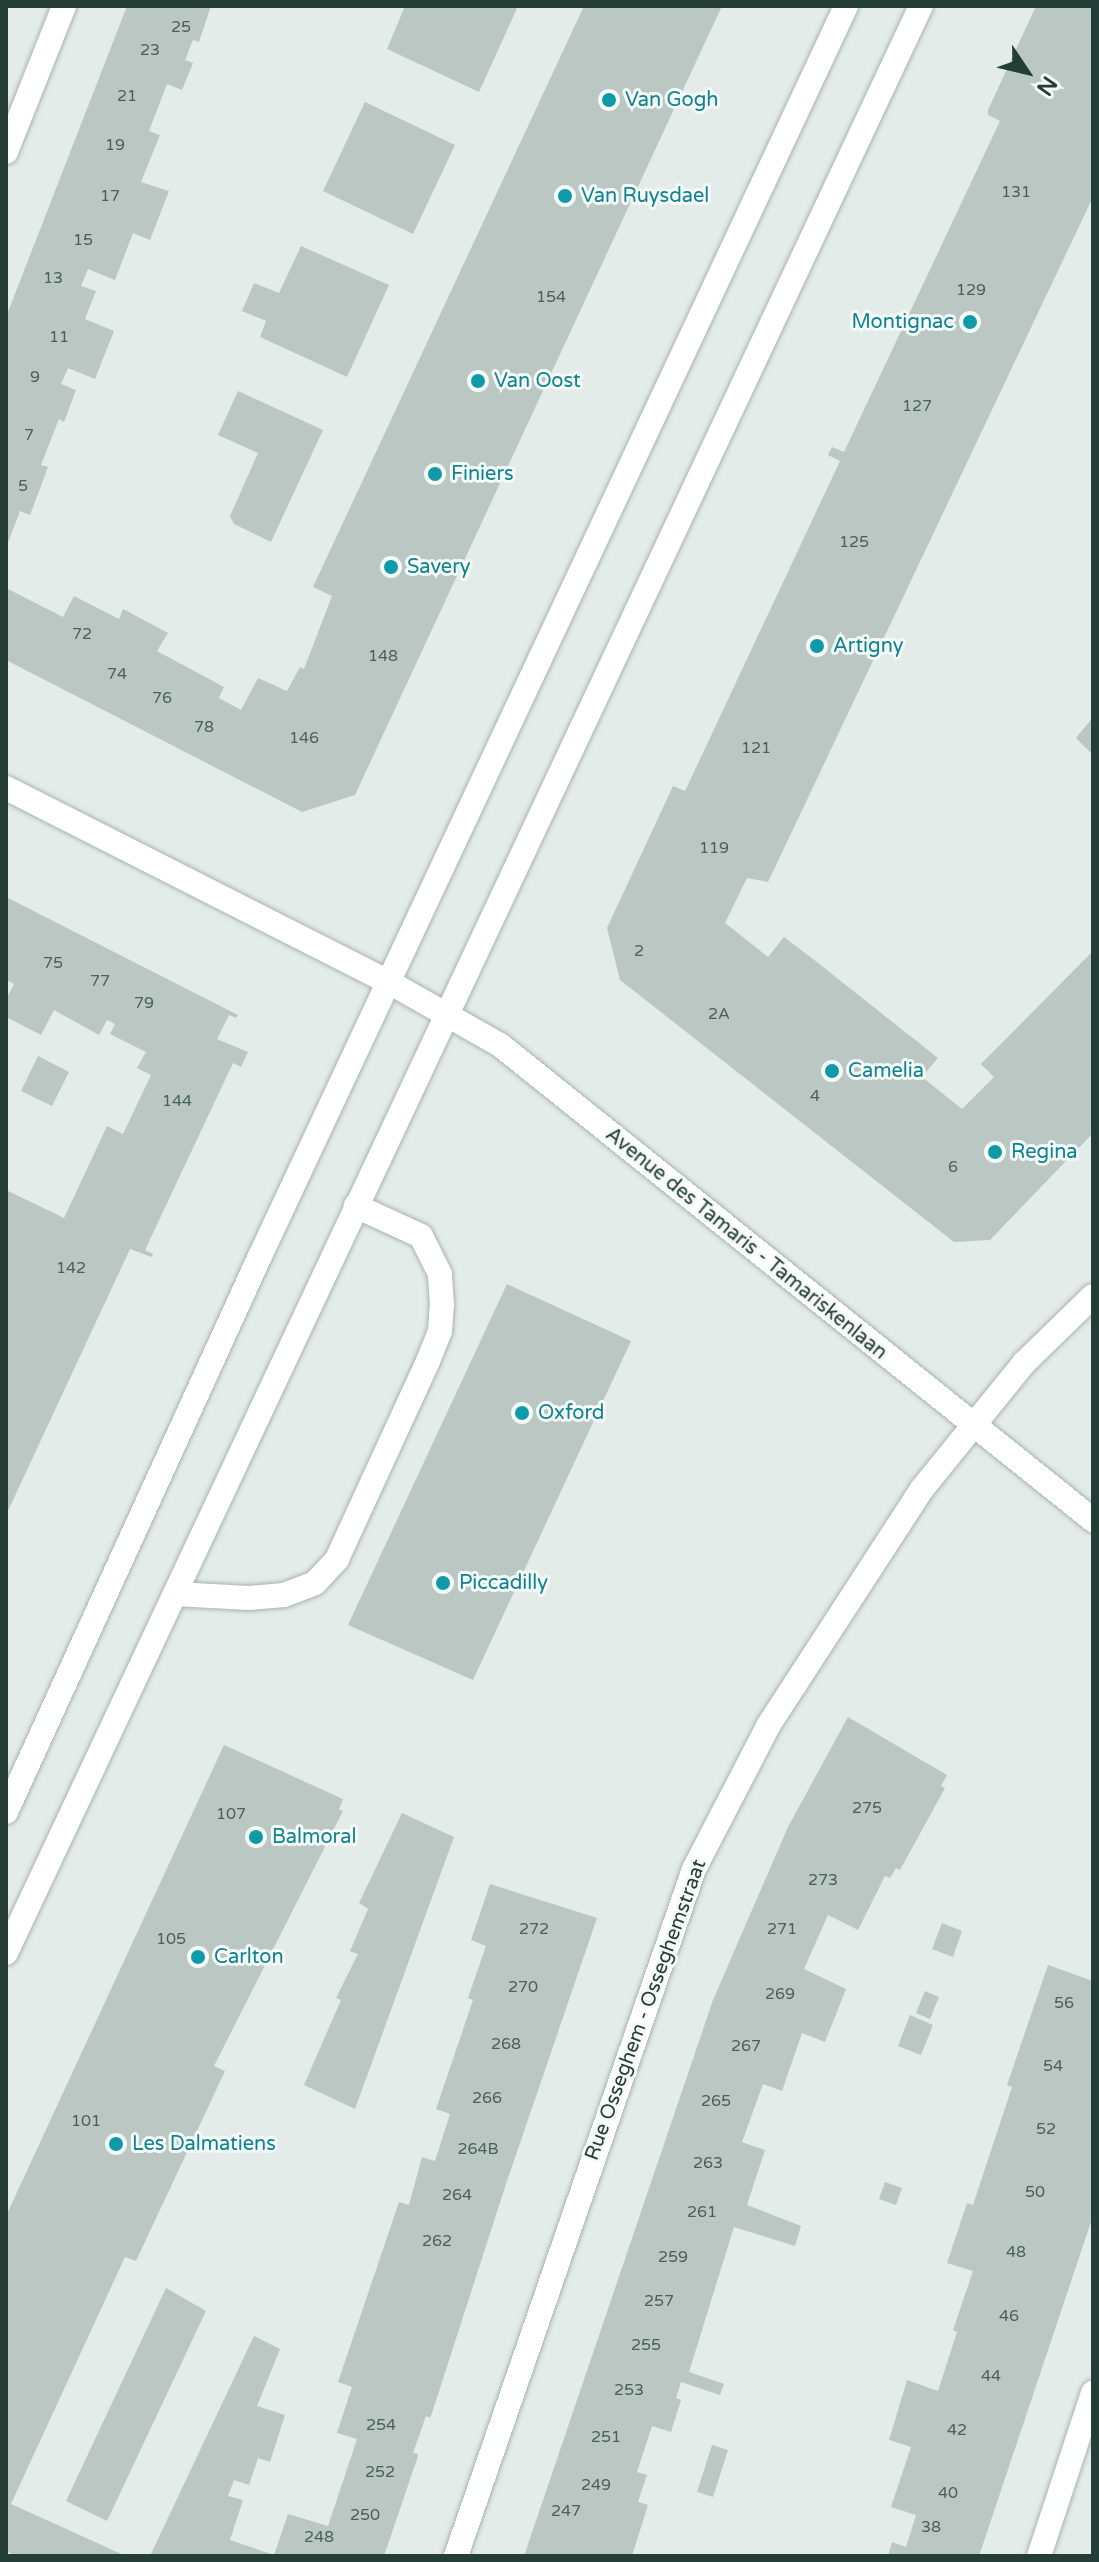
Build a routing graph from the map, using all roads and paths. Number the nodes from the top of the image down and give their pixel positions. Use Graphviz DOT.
graph roads {
  1 [pos="64,6"];
  2 [pos="846,6"];
  3 [pos="921,6"];
  4 [pos="6,152"];
  5 [pos="6,788"];
  6 [pos="389,982"];
  7 [pos="445,1013"];
  8 [pos="356,1206"];
  9 [pos="1093,1296"];
  10 [pos="973,1426"];
  11 [pos="1093,1520"];
  12 [pos="175,1594"];
  13 [pos="6,1812"];
  14 [pos="6,1953"];
  15 [pos="1093,2393"];
  16 [pos="456,2556"];
  17 [pos="1039,2556"];
  1 -- 4 [label="street"];
  2 -- 6 [label="street"];
  3 -- 7 [label="street"];
  5 -- 6 [label="street, Avenue des Tamaris - Tamariskenlaan"];
  6 -- 7 [label="street, Avenue des Tamaris - Tamariskenlaan"];
  6 -- 13 [label="street"];
  7 -- 8 [label="street"];
  7 -- 10 [label="street, Avenue des Tamaris - Tamariskenlaan"];
  8 -- 12 [label="street"];
  8 -- 12 [label="street"];
  9 -- 10 [label="street, Rue Osseghem - Osseghemstraat"];
  10 -- 11 [label="street, Avenue des Tamaris - Tamariskenlaan"];
  10 -- 16 [label="street, Rue Osseghem - Osseghemstraat"];
  12 -- 14 [label="street"];
  15 -- 17 [label="street"];
}
